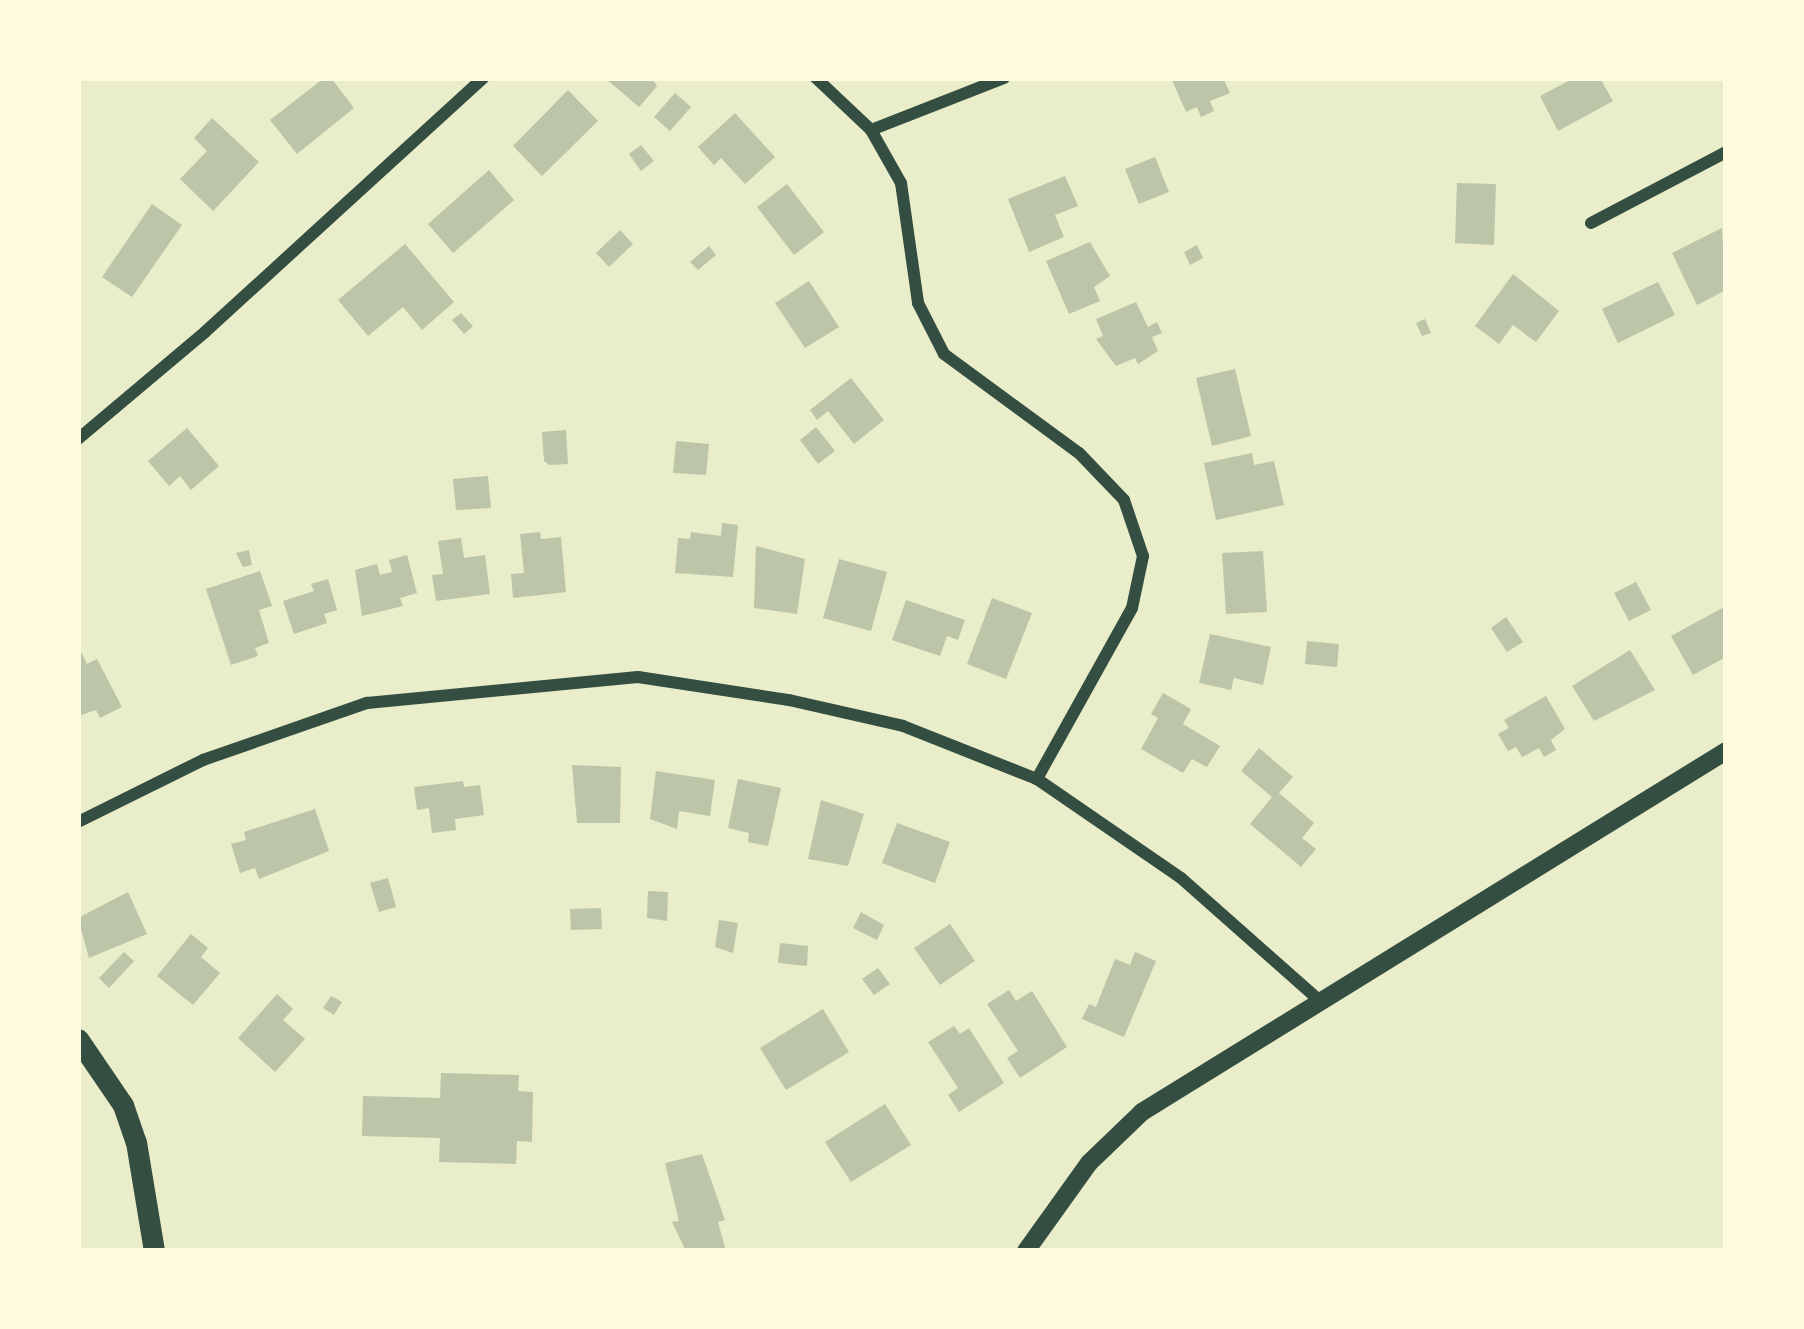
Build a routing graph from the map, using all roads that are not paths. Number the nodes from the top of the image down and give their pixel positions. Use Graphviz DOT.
graph roads {
  1 [pos="483,78"];
  2 [pos="816,78"];
  3 [pos="1004,78"];
  4 [pos="871,130"];
  5 [pos="1726,152"];
  6 [pos="1591,223"];
  7 [pos="78,439"];
  8 [pos="1726,751"];
  9 [pos="1036,779"];
  10 [pos="78,822"];
  11 [pos="1320,1001"];
  12 [pos="78,1039"];
  13 [pos="154,1251"];
  14 [pos="1026,1251"];
  1 -- 7 [label="street"];
  2 -- 4 [label="street"];
  3 -- 4 [label="street"];
  4 -- 9 [label="street"];
  5 -- 6 [label="street"];
  8 -- 11 [label="street"];
  9 -- 10 [label="street"];
  9 -- 11 [label="street"];
  11 -- 14 [label="street"];
  12 -- 13 [label="main road"];
}
